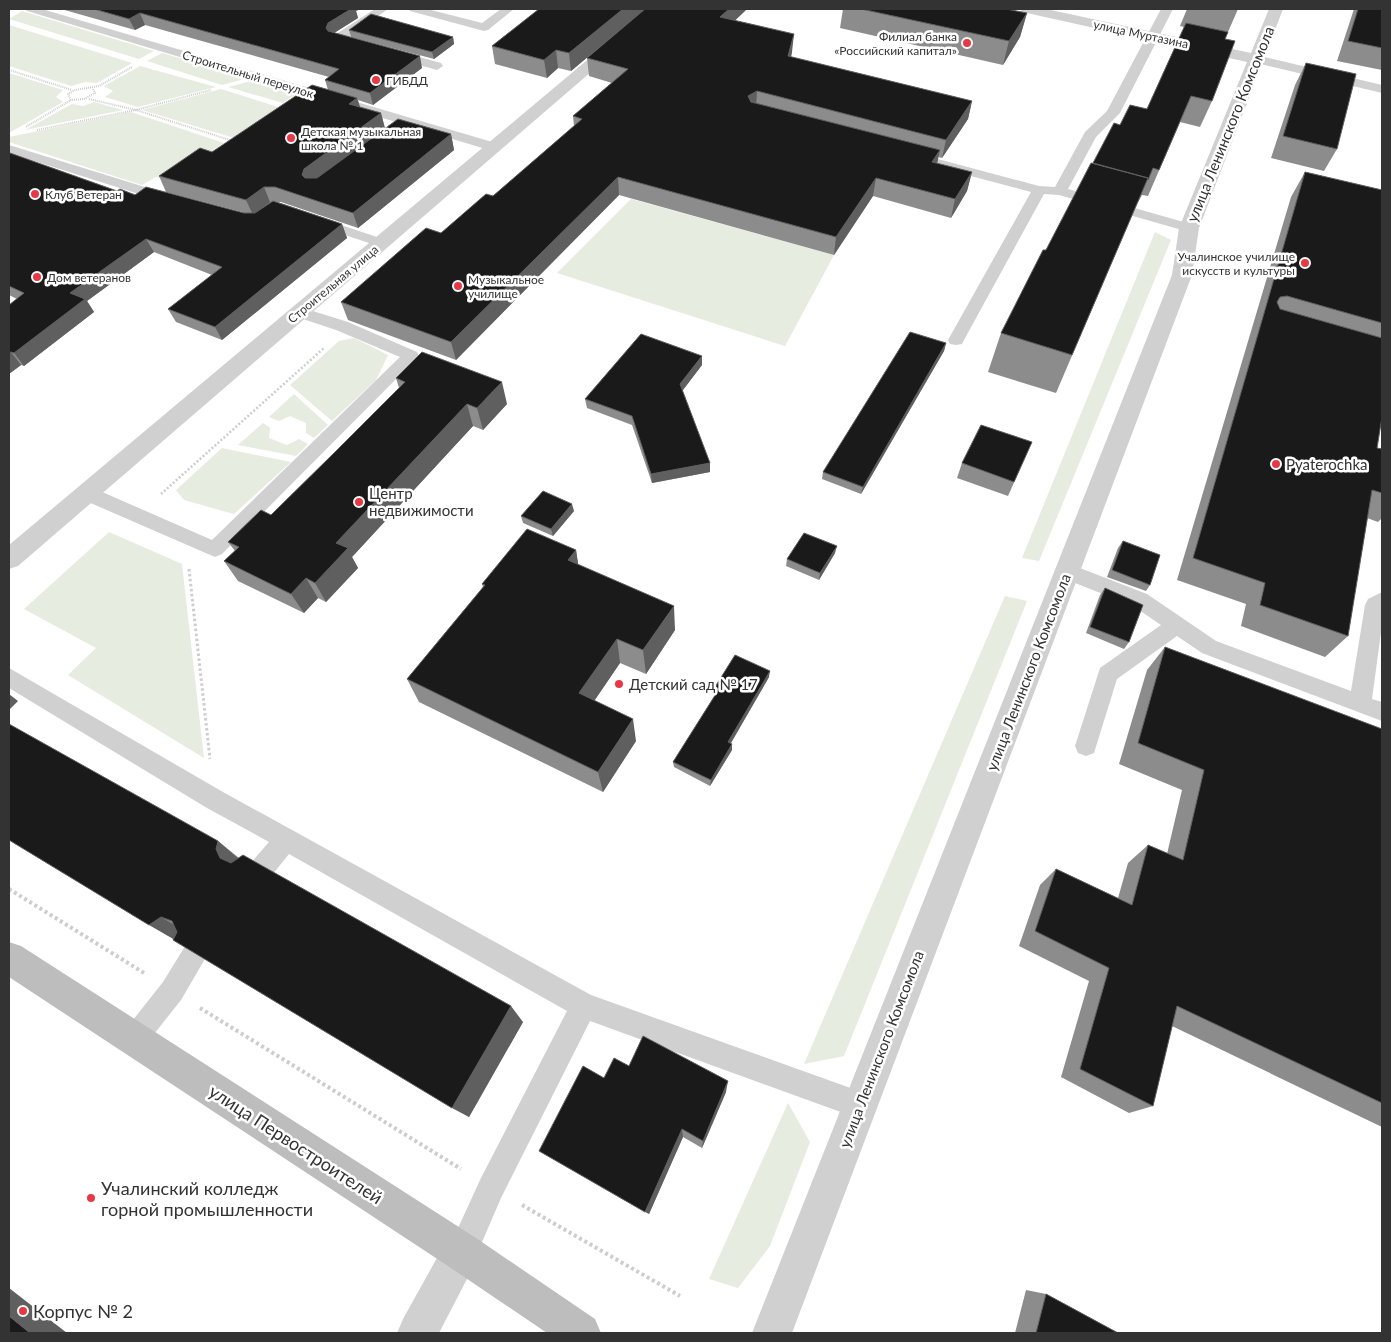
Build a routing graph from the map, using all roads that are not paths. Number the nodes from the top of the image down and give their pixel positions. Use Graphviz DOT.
graph roads {
  1 [pos="31,9"];
  2 [pos="382,9"];
  3 [pos="414,9"];
  4 [pos="508,9"];
  5 [pos="657,9"];
  6 [pos="1027,9"];
  7 [pos="1167,9"];
  8 [pos="1276,9"];
  9 [pos="1152,36"];
  10 [pos="1256,59"];
  11 [pos="437,66"];
  12 [pos="1382,89"];
  13 [pos="407,121"];
  14 [pos="392,133"];
  15 [pos="494,147"];
  16 [pos="9,149"];
  17 [pos="898,152"];
  18 [pos="1039,190"];
  19 [pos="1060,191"];
  20 [pos="180,202"];
  21 [pos="302,216"];
  22 [pos="1189,228"];
  23 [pos="380,243"];
  24 [pos="300,312"];
  25 [pos="956,340"];
  26 [pos="86,493"];
  27 [pos="9,559"];
  28 [pos="1067,571"];
  29 [pos="1382,600"];
  30 [pos="1176,625"];
  31 [pos="9,677"];
  32 [pos="1360,704"];
  33 [pos="1382,712"];
  34 [pos="1086,746"];
  35 [pos="285,841"];
  36 [pos="259,872"];
  37 [pos="196,952"];
  38 [pos="9,958"];
  39 [pos="584,1006"];
  40 [pos="134,1039"];
  41 [pos="860,1105"];
  42 [pos="462,1252"];
  43 [pos="417,1333"];
  44 [pos="582,1333"];
  45 [pos="772,1333"];
  1 -- 13 [label="lane, Строительный переулок"];
  2 -- 11 [label="lane"];
  3 -- 4 [label="lane"];
  5 -- 15 [label="street, Строительная улица"];
  6 -- 9 [label="street, улица Муртазина"];
  7 -- 9 [label="lane"];
  8 -- 10 [label="street, улица Ленинского Комсомола"];
  9 -- 10 [label="street, улица Муртазина"];
  9 -- 19 [label="lane"];
  10 -- 12 [label="lane"];
  10 -- 22 [label="street, улица Ленинского Комсомола"];
  13 -- 14 [label="lane"];
  13 -- 15 [label="lane, Строительный переулок"];
  15 -- 23 [label="street, Строительная улица"];
  16 -- 20 [label="lane"];
  17 -- 18 [label="lane"];
  18 -- 19 [label="lane"];
  18 -- 25 [label="lane"];
  19 -- 22 [label="lane"];
  21 -- 23 [label="lane"];
  22 -- 28 [label="street, улица Ленинского Комсомола"];
  23 -- 24 [label="street, Строительная улица"];
  24 -- 26 [label="street, Строительная улица"];
  24 -- 26 [label="lane"];
  26 -- 27 [label="street, Строительная улица"];
  28 -- 30 [label="lane"];
  28 -- 41 [label="street, улица Ленинского Комсомола"];
  29 -- 32 [label="lane"];
  30 -- 32 [label="lane"];
  30 -- 34 [label="lane"];
  31 -- 35 [label="lane"];
  32 -- 33 [label="lane"];
  35 -- 36 [label="lane"];
  35 -- 39 [label="lane"];
  37 -- 40 [label="lane"];
  38 -- 40 [label="main road, улица Первостроителей"];
  39 -- 41 [label="lane"];
  39 -- 42 [label="lane"];
  40 -- 42 [label="main road, улица Первостроителей"];
  41 -- 45 [label="street, улица Ленинского Комсомола"];
  42 -- 43 [label="street"];
  42 -- 44 [label="main road, улица Первостроителей"];
}
